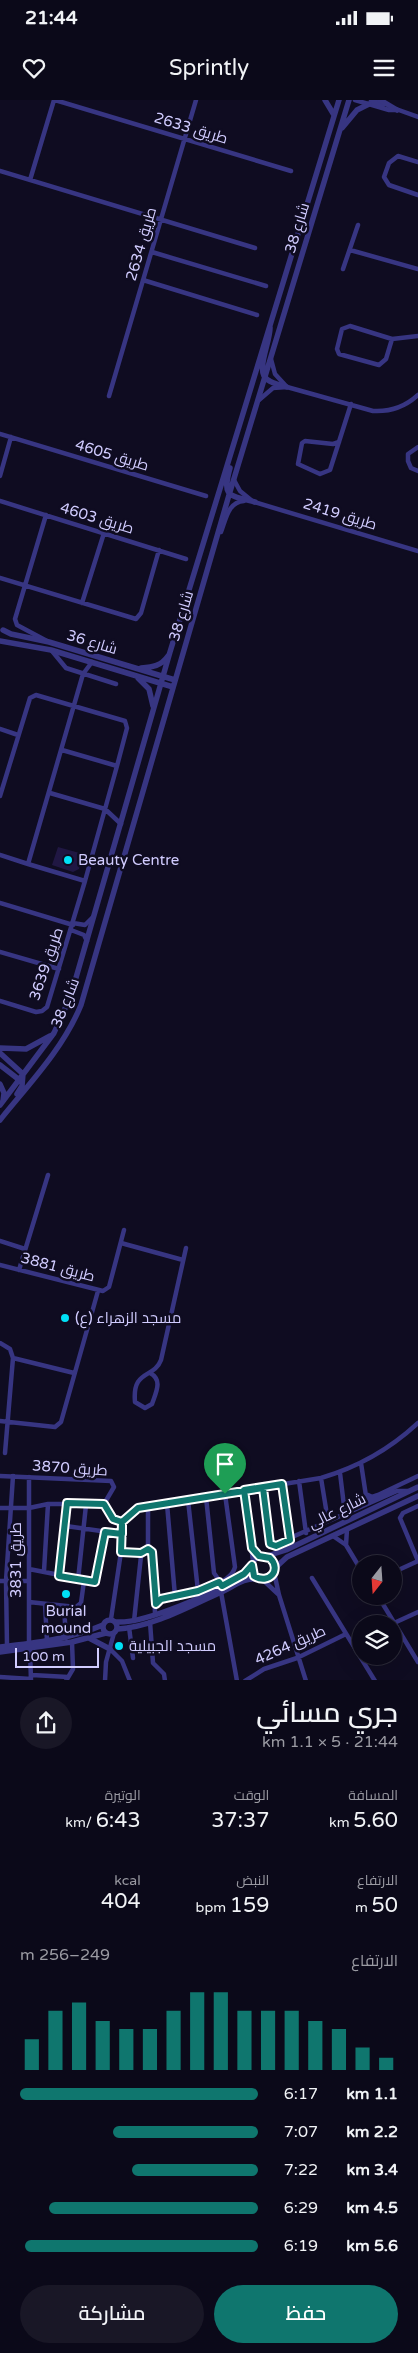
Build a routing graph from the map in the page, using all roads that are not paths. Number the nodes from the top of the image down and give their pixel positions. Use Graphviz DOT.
graph roads {
  1 [pos="55,100"];
  2 [pos="196,100"];
  3 [pos="325,100"];
  4 [pos="339,100"];
  5 [pos="349,100"];
  6 [pos="355,100"];
  7 [pos="380,100"];
  8 [pos="370,102"];
  9 [pos="397,110"];
  10 [pos="334,116"];
  11 [pos="418,117"];
  12 [pos="339,132"];
  13 [pos="184,139"];
  14 [pos="418,162"];
  15 [pos="291,170"];
  16 [pos="0,171"];
  17 [pos="30,180"];
  18 [pos="418,195"];
  19 [pos="161,220"];
  20 [pos="358,225"];
  21 [pos="255,248"];
  22 [pos="350,250"];
  23 [pos="152,252"];
  24 [pos="343,269"];
  25 [pos="418,269"];
  26 [pos="143,280"];
  27 [pos="266,286"];
  28 [pos="257,315"];
  29 [pos="270,323"];
  30 [pos="418,336"];
  31 [pos="392,339"];
  32 [pos="270,358"];
  33 [pos="265,378"];
  34 [pos="287,387"];
  35 [pos="418,395"];
  36 [pos="109,396"];
  37 [pos="415,399"];
  38 [pos="258,402"];
  39 [pos="351,404"];
  40 [pos="0,434"];
  41 [pos="236,436"];
  42 [pos="11,437"];
  43 [pos="339,442"];
  44 [pos="418,447"];
  45 [pos="418,471"];
  46 [pos="0,476"];
  47 [pos="234,479"];
  48 [pos="229,495"];
  49 [pos="206,496"];
  50 [pos="0,501"];
  51 [pos="255,502"];
  52 [pos="46,515"];
  53 [pos="104,533"];
  54 [pos="214,547"];
  55 [pos="159,550"];
  56 [pos="418,551"];
  57 [pos="186,559"];
  58 [pos="0,578"];
  59 [pos="24,586"];
  60 [pos="82,603"];
  61 [pos="1,628"];
  62 [pos="0,641"];
  63 [pos="49,642"];
  64 [pos="51,650"];
  65 [pos="170,652"];
  66 [pos="92,662"];
  67 [pos="134,668"];
  68 [pos="83,674"];
  69 [pos="132,674"];
  70 [pos="163,677"];
  71 [pos="175,680"];
  72 [pos="116,684"];
  73 [pos="161,684"];
  74 [pos="173,688"];
  75 [pos="74,706"];
  76 [pos="153,713"];
  77 [pos="0,729"];
  78 [pos="18,735"];
  79 [pos="62,750"];
  80 [pos="117,766"];
  81 [pos="50,793"];
  82 [pos="0,796"];
  83 [pos="105,809"];
  84 [pos="121,824"];
  85 [pos="0,856"];
  86 [pos="28,864"];
  87 [pos="85,881"];
  88 [pos="0,903"];
  89 [pos="95,915"];
  90 [pos="72,926"];
  91 [pos="87,941"];
  92 [pos="0,952"];
  93 [pos="59,969"];
  94 [pos="0,1001"];
  95 [pos="54,1033"];
  96 [pos="0,1048"];
  97 [pos="0,1053"];
  98 [pos="0,1065"];
  99 [pos="23,1074"];
  100 [pos="32,1080"];
  101 [pos="21,1081"];
  102 [pos="0,1084"];
  103 [pos="1,1103"];
  104 [pos="0,1119"];
  105 [pos="48,1175"];
  106 [pos="124,1230"];
  107 [pos="0,1241"];
  108 [pos="121,1243"];
  109 [pos="186,1248"];
  110 [pos="25,1249"];
  111 [pos="183,1260"];
  112 [pos="0,1265"];
  113 [pos="19,1270"];
  114 [pos="98,1291"];
  115 [pos="0,1343"];
  116 [pos="14,1358"];
  117 [pos="74,1373"];
  118 [pos="150,1373"];
  119 [pos="0,1420"];
  120 [pos="6,1420"];
  121 [pos="418,1423"];
  122 [pos="5,1453"];
  123 [pos="361,1463"];
  124 [pos="340,1472"];
  125 [pos="0,1476"];
  126 [pos="13,1476"];
  127 [pos="29,1476"];
  128 [pos="418,1476"];
  129 [pos="321,1478"];
  130 [pos="299,1481"];
  131 [pos="282,1484"];
  132 [pos="418,1487"];
  133 [pos="263,1488"];
  134 [pos="244,1490"];
  135 [pos="408,1492"];
  136 [pos="225,1494"];
  137 [pos="366,1494"];
  138 [pos="418,1496"];
  139 [pos="206,1497"];
  140 [pos="188,1500"];
  141 [pos="372,1502"];
  142 [pos="67,1503"];
  143 [pos="48,1504"];
  144 [pos="104,1504"];
  145 [pos="167,1504"];
  146 [pos="86,1505"];
  147 [pos="148,1506"];
  148 [pos="344,1506"];
  149 [pos="418,1506"];
  150 [pos="0,1508"];
  151 [pos="29,1508"];
  152 [pos="9,1509"];
  153 [pos="351,1511"];
  154 [pos="343,1515"];
  155 [pos="328,1521"];
  156 [pos="122,1522"];
  157 [pos="66,1526"];
  158 [pos="348,1529"];
  159 [pos="85,1530"];
  160 [pos="105,1532"];
  161 [pos="306,1532"];
  162 [pos="122,1534"];
  163 [pos="333,1536"];
  164 [pos="307,1539"];
  165 [pos="290,1540"];
  166 [pos="346,1545"];
  167 [pos="252,1548"];
  168 [pos="148,1549"];
  169 [pos="121,1552"];
  170 [pos="141,1553"];
  171 [pos="352,1555"];
  172 [pos="259,1556"];
  173 [pos="266,1556"];
  174 [pos="418,1561"];
  175 [pos="252,1563"];
  176 [pos="402,1568"];
  177 [pos="29,1569"];
  178 [pos="275,1570"];
  179 [pos="44,1571"];
  180 [pos="59,1576"];
  181 [pos="312,1578"];
  182 [pos="262,1579"];
  183 [pos="0,1581"];
  184 [pos="6,1581"];
  185 [pos="29,1581"];
  186 [pos="81,1581"];
  187 [pos="221,1586"];
  188 [pos="198,1591"];
  189 [pos="176,1596"];
  190 [pos="279,1596"];
  191 [pos="29,1602"];
  192 [pos="45,1604"];
  193 [pos="156,1604"];
  194 [pos="64,1607"];
  195 [pos="418,1612"];
  196 [pos="154,1614"];
  197 [pos="402,1619"];
  198 [pos="134,1620"];
  199 [pos="150,1622"];
  200 [pos="103,1625"];
  201 [pos="115,1626"];
  202 [pos="129,1627"];
  203 [pos="107,1633"];
  204 [pos="346,1634"];
  205 [pos="402,1636"];
  206 [pos="66,1638"];
  207 [pos="88,1638"];
  208 [pos="47,1641"];
  209 [pos="72,1642"];
  210 [pos="7,1646"];
  211 [pos="29,1646"];
  212 [pos="0,1647"];
  213 [pos="110,1649"];
  214 [pos="0,1652"];
  215 [pos="132,1658"];
  216 [pos="297,1658"];
  217 [pos="418,1662"];
  218 [pos="257,1673"];
  219 [pos="0,1678"];
  220 [pos="32,1678"];
  221 [pos="67,1679"];
  222 [pos="105,1680"];
  223 [pos="130,1680"];
  224 [pos="165,1680"];
  225 [pos="237,1680"];
  226 [pos="244,1680"];
  227 [pos="257,1680"];
  228 [pos="306,1680"];
  229 [pos="374,1680"];
  1 -- 13 [label="street, طريق 2633"];
  1 -- 17 [label="street"];
  2 -- 13 [label="street, طريق 2634"];
  3 -- 10 [label="street"];
  4 -- 10 [label="street, شارع 38"];
  5 -- 12 [label="street, شارع 38"];
  6 -- 8 [label="street"];
  7 -- 9 [label="street"];
  8 -- 9 [label="street"];
  8 -- 12 [label="street"];
  9 -- 11 [label="street"];
  10 -- 29 [label="street, شارع 38"];
  12 -- 32 [label="street, شارع 38"];
  13 -- 15 [label="street, طريق 2633"];
  13 -- 19 [label="street, طريق 2634"];
  14 -- 18 [label="street"];
  16 -- 17 [label="street"];
  17 -- 19 [label="street"];
  19 -- 21 [label="street"];
  19 -- 23 [label="street, طريق 2634"];
  20 -- 22 [label="street"];
  22 -- 24 [label="street"];
  22 -- 25 [label="street"];
  23 -- 26 [label="street, طريق 2634"];
  23 -- 27 [label="street"];
  26 -- 28 [label="street"];
  26 -- 36 [label="street, طريق 2634"];
  29 -- 33 [label="street"];
  29 -- 41 [label="street, شارع 38"];
  30 -- 31 [label="street"];
  31 -- 31 [label="street"];
  32 -- 33 [label="street, شارع 38"];
  32 -- 34 [label="street"];
  33 -- 34 [label="street"];
  33 -- 38 [label="street, شارع 38"];
  34 -- 38 [label="street"];
  34 -- 39 [label="street"];
  35 -- 37 [label="street"];
  37 -- 39 [label="street"];
  38 -- 47 [label="street, شارع 38"];
  39 -- 43 [label="street"];
  40 -- 42 [label="street, طريق 4605"];
  41 -- 48 [label="street"];
  41 -- 65 [label="street, شارع 38"];
  42 -- 46 [label="street"];
  42 -- 49 [label="street, طريق 4605"];
  43 -- 43 [label="street"];
  44 -- 45 [label="street"];
  47 -- 48 [label="street, شارع 38"];
  47 -- 51 [label="street, طريق 2419"];
  48 -- 51 [label="street"];
  48 -- 54 [label="street, شارع 38"];
  50 -- 52 [label="street, طريق 4603"];
  51 -- 54 [label="street, طريق 2419"];
  51 -- 56 [label="street, طريق 2419"];
  52 -- 53 [label="street, طريق 4603"];
  52 -- 59 [label="street"];
  53 -- 55 [label="street, طريق 4603"];
  53 -- 60 [label="street"];
  54 -- 71 [label="street, شارع 38"];
  55 -- 57 [label="street, طريق 4603"];
  55 -- 60 [label="street"];
  58 -- 59 [label="street"];
  59 -- 60 [label="street"];
  59 -- 63 [label="street"];
  61 -- 62 [label="street"];
  61 -- 63 [label="street, شارع 36"];
  62 -- 64 [label="street, شارع 36"];
  63 -- 67 [label="street, شارع 36"];
  64 -- 66 [label="street, شارع 36"];
  64 -- 68 [label="street"];
  65 -- 67 [label="street"];
  65 -- 70 [label="street, شارع 38"];
  66 -- 68 [label="street"];
  66 -- 69 [label="street, شارع 36"];
  67 -- 70 [label="street, شارع 36"];
  68 -- 72 [label="street"];
  68 -- 75 [label="street"];
  69 -- 73 [label="street, شارع 36"];
  69 -- 76 [label="street"];
  70 -- 71 [label="street, شارع 36"];
  70 -- 73 [label="street, شارع 38"];
  71 -- 74 [label="street, شارع 38"];
  73 -- 74 [label="street, شارع 36"];
  73 -- 76 [label="street, شارع 38"];
  74 -- 100 [label="street, شارع 38"];
  75 -- 78 [label="street"];
  75 -- 79 [label="street"];
  75 -- 80 [label="street"];
  76 -- 84 [label="street, شارع 38"];
  77 -- 78 [label="street"];
  78 -- 82 [label="street"];
  79 -- 80 [label="street"];
  79 -- 81 [label="street"];
  80 -- 83 [label="street"];
  81 -- 83 [label="street"];
  81 -- 86 [label="street"];
  83 -- 84 [label="street"];
  83 -- 87 [label="street"];
  84 -- 89 [label="street, شارع 38"];
  85 -- 86 [label="street"];
  86 -- 87 [label="street"];
  87 -- 90 [label="street"];
  88 -- 90 [label="street, طريق 3639"];
  89 -- 90 [label="street"];
  89 -- 91 [label="street, شارع 38"];
  90 -- 91 [label="street"];
  90 -- 93 [label="street, طريق 3639"];
  91 -- 95 [label="street, شارع 38"];
  92 -- 93 [label="street"];
  93 -- 94 [label="street, طريق 3639"];
  95 -- 96 [label="street"];
  95 -- 99 [label="street, شارع 38"];
  97 -- 99 [label="street"];
  98 -- 101 [label="street"];
  99 -- 101 [label="street"];
  100 -- 101 [label="street"];
  100 -- 104 [label="street, شارع 38"];
  101 -- 103 [label="street"];
  101 -- 104 [label="street"];
  102 -- 103 [label="street"];
  105 -- 110 [label="street"];
  106 -- 108 [label="street, طريق 3881"];
  107 -- 110 [label="street"];
  108 -- 111 [label="street"];
  108 -- 114 [label="street, طريق 3881"];
  109 -- 111 [label="street"];
  110 -- 113 [label="street"];
  111 -- 118 [label="street"];
  112 -- 113 [label="street, طريق 3881"];
  113 -- 114 [label="street, طريق 3881"];
  114 -- 117 [label="street"];
  115 -- 116 [label="street"];
  116 -- 117 [label="street"];
  116 -- 120 [label="street"];
  117 -- 120 [label="street"];
  118 -- 118 [label="street"];
  119 -- 120 [label="street"];
  120 -- 122 [label="street"];
  121 -- 123 [label="street"];
  123 -- 124 [label="street"];
  123 -- 137 [label="street"];
  124 -- 129 [label="street"];
  124 -- 148 [label="street"];
  125 -- 126 [label="street, طريق 3870"];
  126 -- 127 [label="street, طريق 3870"];
  126 -- 152 [label="street"];
  127 -- 144 [label="street, طريق 3870"];
  127 -- 151 [label="street, طريق 3831"];
  128 -- 137 [label="street"];
  129 -- 130 [label="street"];
  129 -- 155 [label="street"];
  130 -- 131 [label="street"];
  130 -- 161 [label="street"];
  131 -- 133 [label="street"];
  131 -- 165 [label="street"];
  132 -- 135 [label="street, شارع عالي"];
  133 -- 134 [label="street"];
  133 -- 165 [label="street"];
  134 -- 136 [label="street"];
  134 -- 167 [label="street"];
  135 -- 141 [label="street"];
  135 -- 164 [label="street, شارع عالي"];
  136 -- 139 [label="street"];
  136 -- 187 [label="street"];
  137 -- 141 [label="street"];
  138 -- 158 [label="street, شارع عالي"];
  139 -- 140 [label="street"];
  139 -- 187 [label="street"];
  140 -- 145 [label="street"];
  140 -- 188 [label="street"];
  141 -- 153 [label="street"];
  142 -- 143 [label="street"];
  142 -- 146 [label="street"];
  142 -- 157 [label="street"];
  143 -- 151 [label="street"];
  143 -- 179 [label="street"];
  144 -- 146 [label="street"];
  144 -- 156 [label="street"];
  145 -- 147 [label="street"];
  145 -- 189 [label="street"];
  146 -- 159 [label="street"];
  147 -- 156 [label="street"];
  147 -- 168 [label="street"];
  148 -- 153 [label="street"];
  148 -- 154 [label="street"];
  149 -- 174 [label="street"];
  150 -- 152 [label="street"];
  151 -- 152 [label="street"];
  151 -- 177 [label="street, طريق 3831"];
  152 -- 184 [label="street"];
  153 -- 154 [label="street"];
  154 -- 155 [label="street"];
  155 -- 161 [label="street"];
  156 -- 162 [label="street"];
  157 -- 159 [label="street"];
  157 -- 180 [label="street"];
  158 -- 163 [label="street, شارع عالي"];
  158 -- 166 [label="street"];
  159 -- 160 [label="street"];
  159 -- 186 [label="street"];
  160 -- 162 [label="street"];
  160 -- 186 [label="street"];
  161 -- 164 [label="street"];
  161 -- 165 [label="street"];
  162 -- 169 [label="street"];
  163 -- 166 [label="street"];
  163 -- 178 [label="street, شارع عالي"];
  164 -- 173 [label="street, شارع عالي"];
  166 -- 171 [label="street"];
  167 -- 172 [label="street"];
  167 -- 175 [label="street"];
  168 -- 170 [label="street"];
  168 -- 193 [label="street"];
  169 -- 170 [label="street"];
  169 -- 201 [label="street"];
  170 -- 198 [label="street"];
  172 -- 173 [label="street"];
  172 -- 175 [label="street"];
  173 -- 178 [label="street"];
  174 -- 176 [label="street"];
  175 -- 182 [label="street"];
  175 -- 187 [label="street"];
  177 -- 179 [label="street"];
  177 -- 185 [label="street, طريق 3831"];
  178 -- 182 [label="street"];
  178 -- 190 [label="street"];
  179 -- 180 [label="street"];
  180 -- 186 [label="street"];
  181 -- 204 [label="street"];
  182 -- 187 [label="street"];
  182 -- 190 [label="street"];
  183 -- 184 [label="street"];
  184 -- 185 [label="street"];
  184 -- 210 [label="street"];
  185 -- 191 [label="street, طريق 3831"];
  186 -- 194 [label="street"];
  187 -- 188 [label="street"];
  187 -- 196 [label="street"];
  187 -- 199 [label="street"];
  187 -- 225 [label="street"];
  188 -- 189 [label="street"];
  189 -- 193 [label="street"];
  190 -- 216 [label="street"];
  191 -- 192 [label="street"];
  191 -- 211 [label="street, طريق 3831"];
  192 -- 194 [label="street"];
  192 -- 208 [label="street"];
  193 -- 196 [label="street"];
  194 -- 206 [label="street"];
  195 -- 197 [label="street"];
  196 -- 198 [label="street"];
  198 -- 201 [label="street"];
  199 -- 202 [label="street"];
  199 -- 224 [label="street"];
  200 -- 201 [label="street"];
  200 -- 203 [label="street"];
  200 -- 206 [label="street"];
  201 -- 202 [label="street"];
  201 -- 203 [label="street"];
  201 -- 213 [label="street"];
  202 -- 215 [label="street"];
  203 -- 207 [label="street"];
  203 -- 213 [label="street"];
  204 -- 216 [label="street, طريق 4264"];
  204 -- 229 [label="street"];
  205 -- 217 [label="street"];
  206 -- 208 [label="street"];
  207 -- 209 [label="street"];
  207 -- 213 [label="street"];
  208 -- 211 [label="street"];
  209 -- 211 [label="street"];
  209 -- 221 [label="street"];
  210 -- 211 [label="street"];
  210 -- 212 [label="street"];
  211 -- 214 [label="street"];
  211 -- 220 [label="street, طريق 3831"];
  213 -- 222 [label="street"];
  213 -- 223 [label="street"];
  216 -- 218 [label="street, طريق 4264"];
  216 -- 228 [label="street"];
  218 -- 226 [label="street, طريق 4264"];
  218 -- 227 [label="street"];
  219 -- 220 [label="street"];
  220 -- 221 [label="street"];
}
